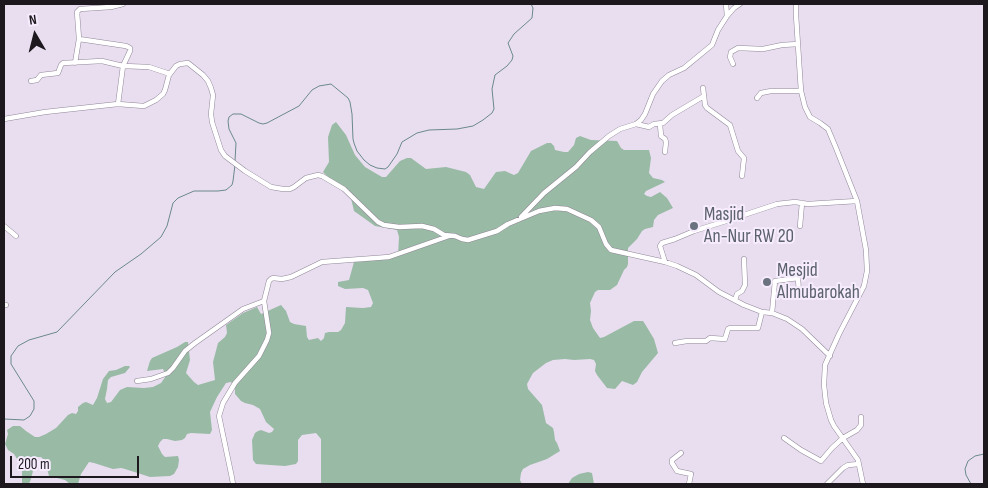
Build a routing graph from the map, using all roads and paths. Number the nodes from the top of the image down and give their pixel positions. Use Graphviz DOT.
graph roads {
  1 [pos="123,4"];
  2 [pos="726,4"];
  3 [pos="740,4"];
  4 [pos="796,4"];
  5 [pos="726,16"];
  6 [pos="79,39"];
  7 [pos="798,44"];
  8 [pos="76,63"];
  9 [pos="733,64"];
  10 [pos="123,66"];
  11 [pos="170,74"];
  12 [pos="31,81"];
  13 [pos="703,88"];
  14 [pos="802,91"];
  15 [pos="704,96"];
  16 [pos="757,98"];
  17 [pos="118,104"];
  18 [pos="4,119"];
  19 [pos="636,124"];
  20 [pos="660,124"];
  21 [pos="665,152"];
  22 [pos="742,176"];
  23 [pos="857,201"];
  24 [pos="802,202"];
  25 [pos="518,219"];
  26 [pos="4,226"];
  27 [pos="800,226"];
  28 [pos="16,236"];
  29 [pos="451,236"];
  30 [pos="744,259"];
  31 [pos="665,262"];
  32 [pos="805,296"];
  33 [pos="736,300"];
  34 [pos="264,301"];
  35 [pos="762,312"];
  36 [pos="772,313"];
  37 [pos="675,343"];
  38 [pos="830,356"];
  39 [pos="137,381"];
  40 [pos="861,417"];
  41 [pos="784,438"];
  42 [pos="843,438"];
  43 [pos="681,453"];
  44 [pos="859,464"];
  45 [pos="233,484"];
  46 [pos="688,484"];
  47 [pos="827,484"];
  48 [pos="863,484"];
  1 -- 6 [label="street"];
  2 -- 5 [label="street"];
  3 -- 5 [label="street"];
  4 -- 7 [label="street"];
  5 -- 19 [label="street"];
  6 -- 8 [label="street"];
  6 -- 10 [label="street"];
  7 -- 9 [label="street"];
  7 -- 14 [label="street"];
  8 -- 10 [label="street"];
  8 -- 12 [label="street"];
  10 -- 11 [label="street"];
  10 -- 17 [label="street"];
  11 -- 17 [label="street"];
  11 -- 29 [label="street"];
  13 -- 15 [label="street"];
  14 -- 16 [label="street"];
  14 -- 23 [label="street"];
  15 -- 20 [label="street"];
  15 -- 22 [label="street"];
  17 -- 18 [label="street"];
  19 -- 20 [label="street"];
  19 -- 25 [label="street"];
  20 -- 21 [label="street"];
  23 -- 24 [label="street"];
  23 -- 38 [label="street"];
  24 -- 27 [label="street"];
  24 -- 31 [label="street"];
  25 -- 29 [label="street"];
  25 -- 31 [label="street"];
  26 -- 28 [label="street"];
  29 -- 34 [label="street"];
  30 -- 33 [label="street"];
  31 -- 33 [label="street"];
  32 -- 36 [label="street"];
  33 -- 35 [label="street"];
  34 -- 39 [label="street"];
  34 -- 45 [label="street"];
  35 -- 36 [label="street"];
  35 -- 37 [label="street"];
  36 -- 38 [label="street"];
  38 -- 42 [label="street"];
  40 -- 42 [label="street"];
  41 -- 42 [label="street"];
  42 -- 44 [label="street"];
  43 -- 46 [label="street"];
  44 -- 47 [label="street"];
  44 -- 48 [label="street"];
}
